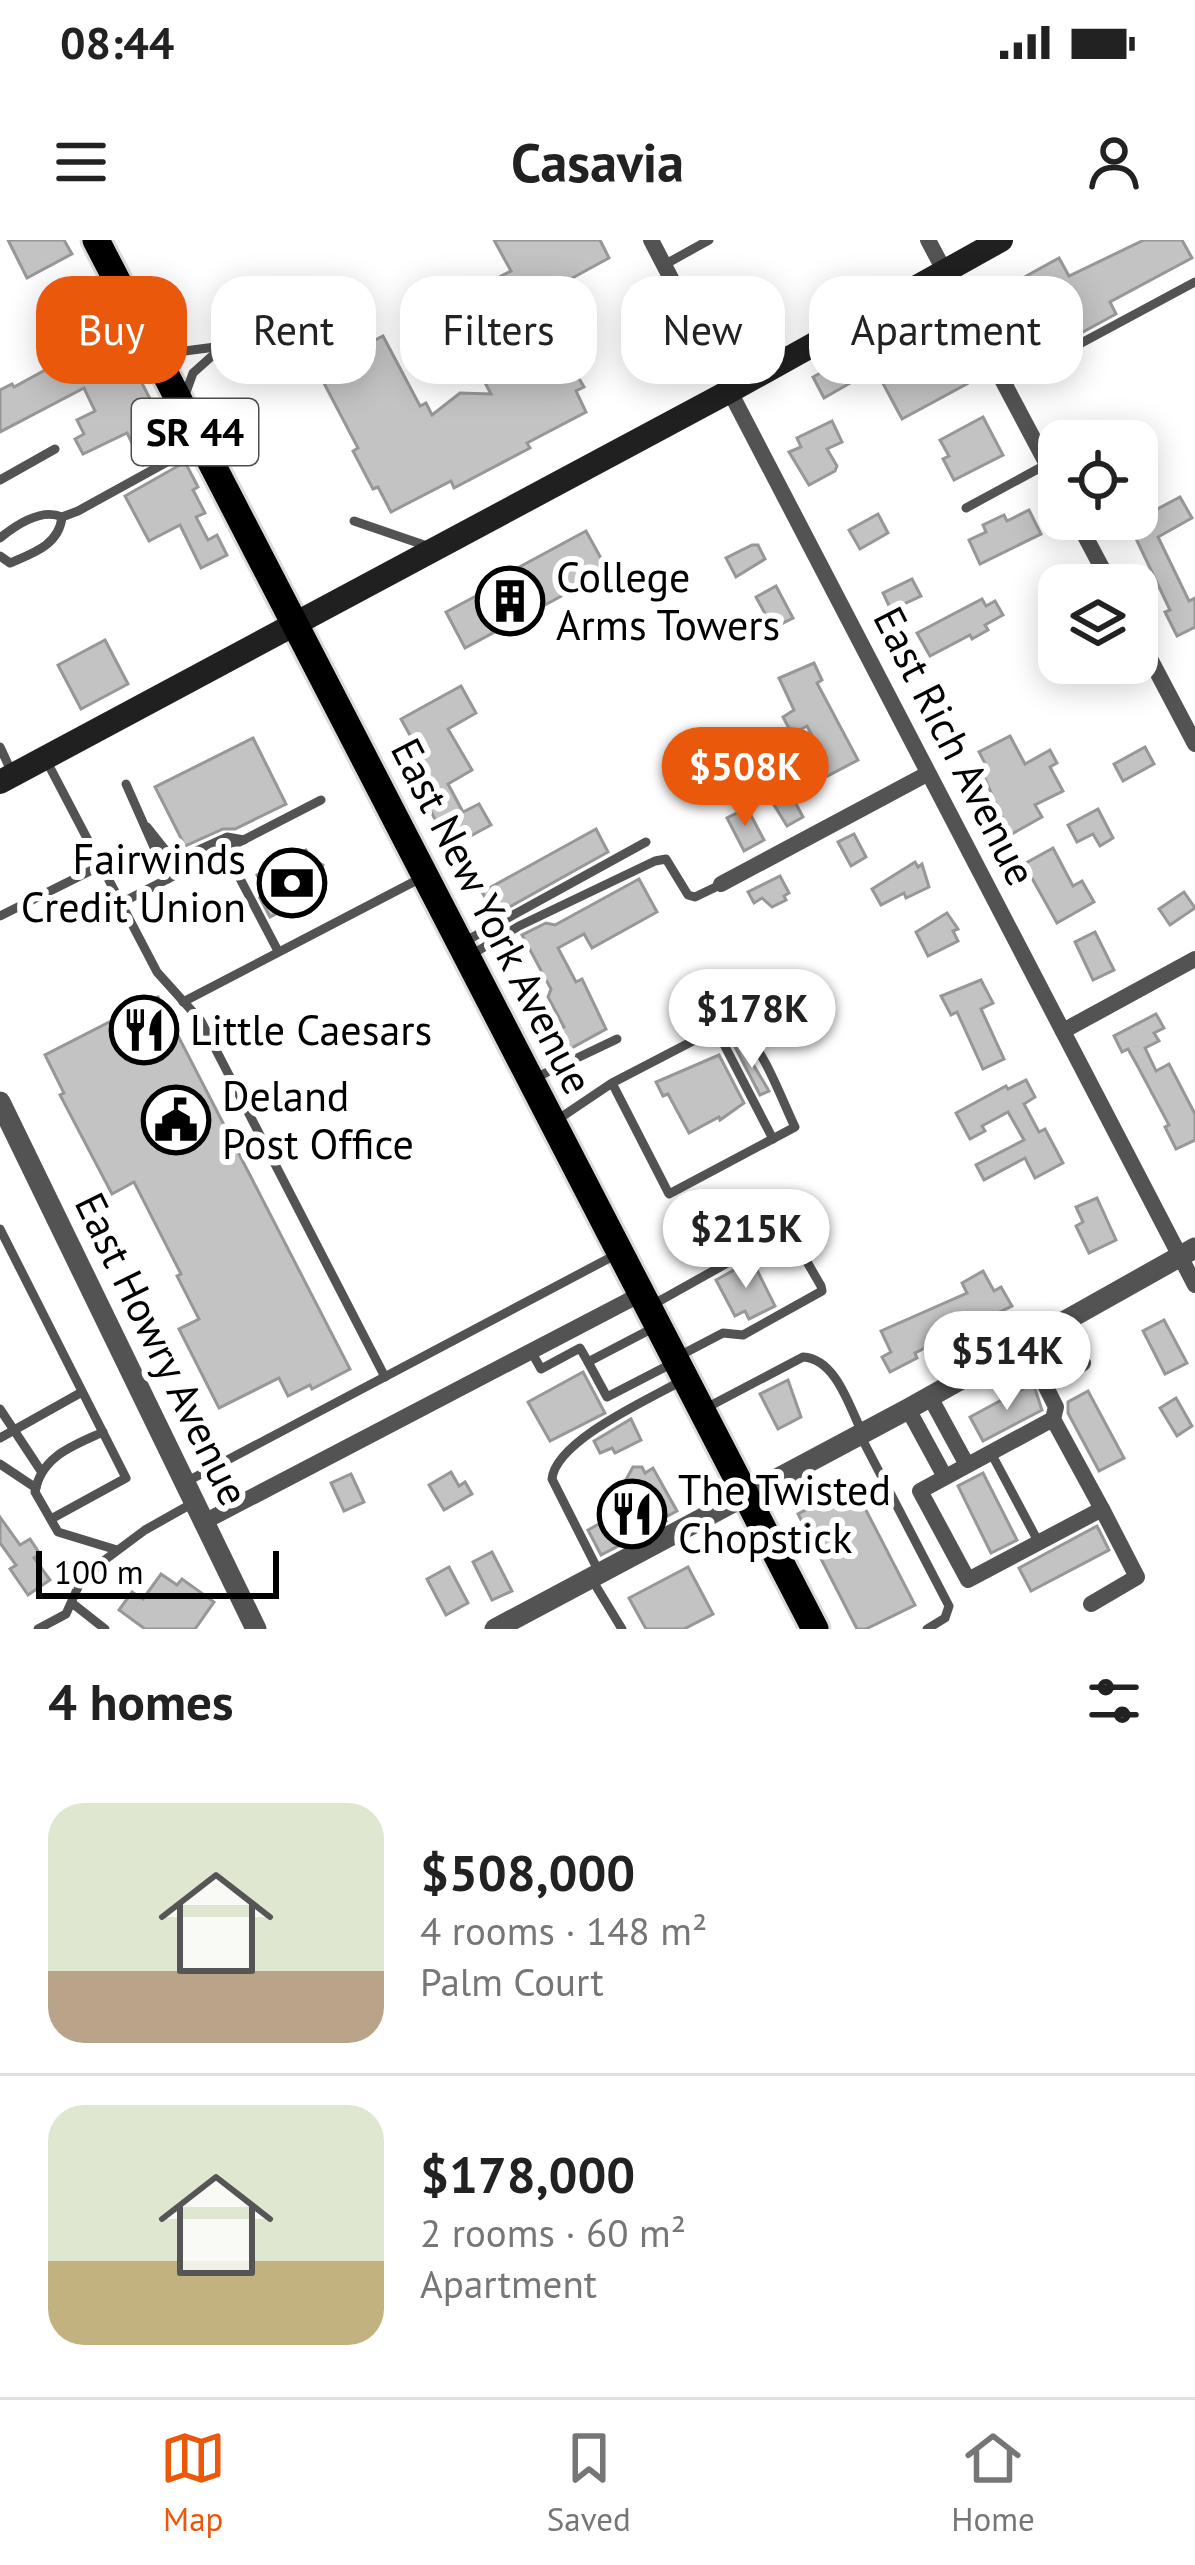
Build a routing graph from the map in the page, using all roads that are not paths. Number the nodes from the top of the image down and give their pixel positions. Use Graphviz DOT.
graph roads {
  1 [pos="96,240"];
  2 [pos="651,240"];
  3 [pos="710,240"];
  4 [pos="928,240"];
  5 [pos="1001,240"];
  6 [pos="664,265"];
  7 [pos="944,271"];
  8 [pos="114,276"];
  9 [pos="935,276"];
  10 [pos="947,276"];
  11 [pos="1195,282"];
  12 [pos="1083,342"];
  13 [pos="809,347"];
  14 [pos="187,351"];
  15 [pos="170,384"];
  16 [pos="1005,384"];
  17 [pos="730,391"];
  18 [pos="181,406"];
  19 [pos="201,444"];
  20 [pos="1038,447"];
  21 [pos="55,449"];
  22 [pos="1038,469"];
  23 [pos="0,480"];
  24 [pos="966,508"];
  25 [pos="62,518"];
  26 [pos="354,520"];
  27 [pos="0,538"];
  28 [pos="436,548"];
  29 [pos="0,556"];
  30 [pos="294,624"];
  31 [pos="1158,674"];
  32 [pos="1195,744"];
  33 [pos="0,747"];
  34 [pos="46,758"];
  35 [pos="927,773"];
  36 [pos="7,778"];
  37 [pos="126,784"];
  38 [pos="321,800"];
  39 [pos="147,827"];
  40 [pos="244,840"];
  41 [pos="646,842"];
  42 [pos="225,850"];
  43 [pos="101,866"];
  44 [pos="424,876"];
  45 [pos="168,879"];
  46 [pos="721,884"];
  47 [pos="121,903"];
  48 [pos="0,916"];
  49 [pos="278,951"];
  50 [pos="463,951"];
  51 [pos="1195,959"];
  52 [pos="183,1002"];
  53 [pos="716,1029"];
  54 [pos="1063,1031"];
  55 [pos="617,1039"];
  56 [pos="530,1080"];
  57 [pos="612,1083"];
  58 [pos="0,1102"];
  59 [pos="552,1123"];
  60 [pos="773,1139"];
  61 [pos="0,1229"];
  62 [pos="1187,1252"];
  63 [pos="620,1253"];
  64 [pos="1195,1285"];
  65 [pos="648,1309"];
  66 [pos="532,1351"];
  67 [pos="588,1362"];
  68 [pos="1083,1363"];
  69 [pos="678,1366"];
  70 [pos="385,1377"];
  71 [pos="82,1392"];
  72 [pos="930,1397"];
  73 [pos="0,1409"];
  74 [pos="908,1409"];
  75 [pos="701,1411"];
  76 [pos="1053,1419"];
  77 [pos="11,1431"];
  78 [pos="103,1432"];
  79 [pos="861,1434"];
  80 [pos="0,1438"];
  81 [pos="991,1453"];
  82 [pos="0,1464"];
  83 [pos="967,1465"];
  84 [pos="41,1471"];
  85 [pos="945,1477"];
  86 [pos="35,1488"];
  87 [pos="746,1497"];
  88 [pos="193,1503"];
  89 [pos="1102,1509"];
  90 [pos="51,1519"];
  91 [pos="1040,1543"];
  92 [pos="117,1550"];
  93 [pos="595,1576"];
  94 [pos="72,1603"];
  95 [pos="1091,1604"];
  96 [pos="38,1629"];
  97 [pos="105,1629"];
  98 [pos="256,1629"];
  99 [pos="495,1629"];
  100 [pos="622,1629"];
  101 [pos="815,1629"];
  102 [pos="927,1629"];
  1 -- 8 [label="main road, East New York Avenue / SR 44"];
  2 -- 6 [label="street, East Rich Avenue"];
  3 -- 6 [label="lane"];
  4 -- 7 [label="street"];
  5 -- 7 [label="main road"];
  6 -- 17 [label="street, East Rich Avenue"];
  7 -- 9 [label="main road"];
  7 -- 10 [label="street"];
  11 -- 12 [label="lane"];
  13 -- 17 [label="main road"];
  14 -- 18 [label="lane"];
  15 -- 18 [label="main road, East New York Avenue / SR 44"];
  16 -- 20 [label="street"];
  17 -- 28 [label="main road"];
  17 -- 35 [label="street, East Rich Avenue"];
  18 -- 19 [label="main road, East New York Avenue / SR 44"];
  19 -- 25 [label="lane"];
  19 -- 30 [label="main road, East New York Avenue / SR 44"];
  21 -- 23 [label="lane"];
  22 -- 24 [label="lane"];
  25 -- 27 [label="lane"];
  25 -- 29 [label="lane"];
  26 -- 28 [label="lane"];
  28 -- 30 [label="main road"];
  30 -- 34 [label="main road"];
  30 -- 44 [label="main road, East New York Avenue / SR 44"];
  31 -- 32 [label="street"];
  33 -- 36 [label="lane"];
  34 -- 36 [label="main road"];
  34 -- 43 [label="lane"];
  35 -- 46 [label="street"];
  35 -- 54 [label="street, East Rich Avenue"];
  37 -- 39 [label="lane"];
  38 -- 40 [label="lane"];
  39 -- 40 [label="lane"];
  39 -- 45 [label="lane"];
  40 -- 42 [label="lane"];
  41 -- 50 [label="lane"];
  42 -- 45 [label="lane"];
  42 -- 49 [label="lane"];
  43 -- 47 [label="lane"];
  43 -- 48 [label="lane"];
  44 -- 49 [label="lane"];
  44 -- 50 [label="main road, East New York Avenue / SR 44"];
  45 -- 47 [label="lane"];
  46 -- 50 [label="lane"];
  47 -- 52 [label="lane"];
  49 -- 52 [label="lane"];
  50 -- 56 [label="main road, East New York Avenue / SR 44"];
  51 -- 54 [label="street"];
  52 -- 70 [label="lane"];
  53 -- 57 [label="lane"];
  53 -- 60 [label="lane"];
  53 -- 60 [label="lane"];
  54 -- 62 [label="street, East Rich Avenue"];
  55 -- 56 [label="lane"];
  56 -- 59 [label="main road, East New York Avenue / SR 44"];
  57 -- 59 [label="lane"];
  57 -- 60 [label="lane"];
  58 -- 88 [label="street, East Howry Avenue"];
  59 -- 63 [label="main road, East New York Avenue / SR 44"];
  61 -- 71 [label="lane"];
  62 -- 64 [label="street, East Rich Avenue"];
  62 -- 72 [label="street"];
  63 -- 65 [label="main road, East New York Avenue / SR 44"];
  63 -- 70 [label="lane"];
  65 -- 66 [label="street"];
  65 -- 67 [label="lane"];
  65 -- 69 [label="main road, East New York Avenue / SR 44"];
  65 -- 69 [label="lane"];
  66 -- 67 [label="lane"];
  66 -- 88 [label="street"];
  67 -- 69 [label="lane"];
  68 -- 76 [label="street"];
  69 -- 75 [label="main road, East New York Avenue / SR 44"];
  69 -- 93 [label="lane"];
  70 -- 88 [label="lane"];
  71 -- 77 [label="lane"];
  71 -- 78 [label="lane"];
  72 -- 74 [label="street"];
  72 -- 83 [label="street"];
  73 -- 77 [label="lane"];
  74 -- 79 [label="street"];
  74 -- 85 [label="street"];
  75 -- 79 [label="lane"];
  75 -- 87 [label="main road, East New York Avenue / SR 44"];
  76 -- 81 [label="street"];
  76 -- 89 [label="street"];
  77 -- 80 [label="lane"];
  77 -- 84 [label="lane"];
  78 -- 84 [label="lane"];
  78 -- 90 [label="lane"];
  79 -- 87 [label="street"];
  79 -- 102 [label="lane"];
  81 -- 83 [label="street"];
  81 -- 91 [label="lane"];
  82 -- 86 [label="lane"];
  83 -- 85 [label="street"];
  84 -- 86 [label="lane"];
  85 -- 91 [label="street"];
  86 -- 90 [label="lane"];
  87 -- 93 [label="street"];
  87 -- 101 [label="main road, East New York Avenue / SR 44"];
  88 -- 92 [label="lane"];
  88 -- 98 [label="street, East Howry Avenue"];
  89 -- 91 [label="street"];
  89 -- 95 [label="street"];
  90 -- 92 [label="lane"];
  92 -- 94 [label="lane"];
  93 -- 99 [label="street"];
  93 -- 100 [label="lane"];
  94 -- 96 [label="lane"];
  94 -- 97 [label="lane"];
}
